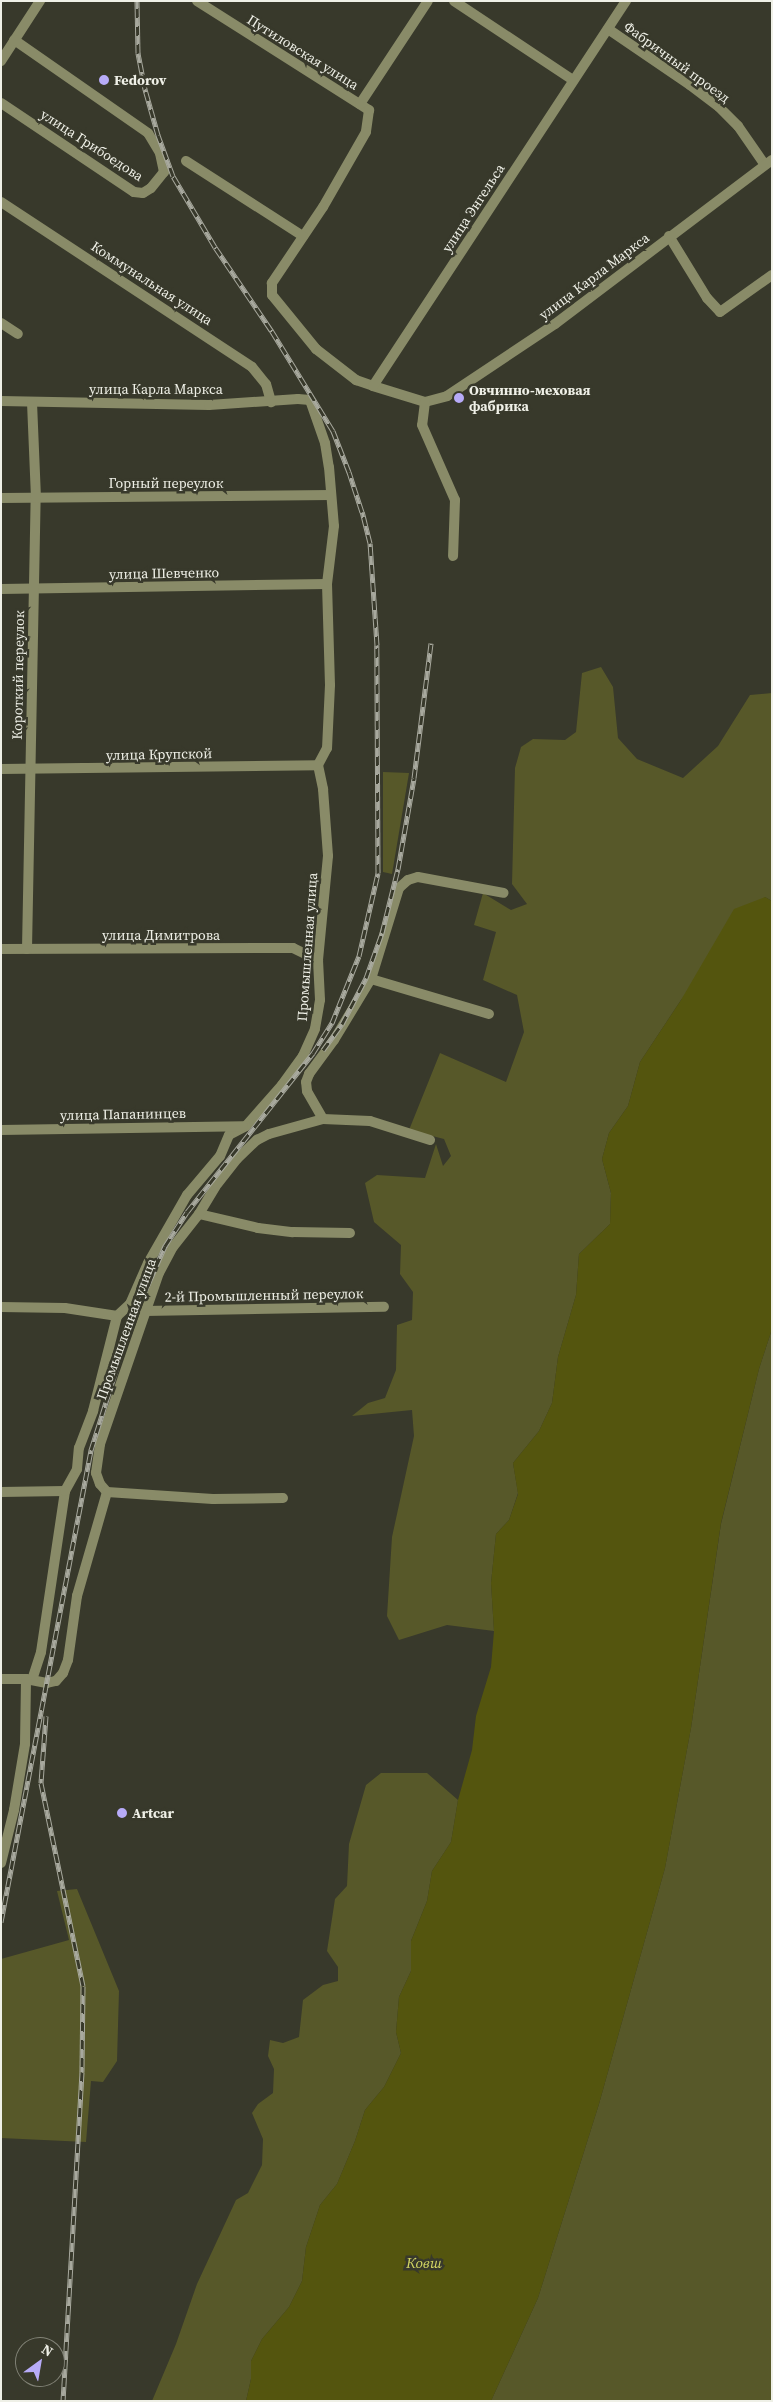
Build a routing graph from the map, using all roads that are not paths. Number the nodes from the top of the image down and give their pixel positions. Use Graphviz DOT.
graph roads {
  1 [pos="40,1"];
  2 [pos="197,1"];
  3 [pos="428,1"];
  4 [pos="454,1"];
  5 [pos="626,1"];
  6 [pos="608,29"];
  7 [pos="14,40"];
  8 [pos="1,61"];
  9 [pos="573,80"];
  10 [pos="1,103"];
  11 [pos="360,104"];
  12 [pos="186,161"];
  13 [pos="768,162"];
  14 [pos="1,202"];
  15 [pos="303,236"];
  16 [pos="669,236"];
  17 [pos="772,275"];
  18 [pos="1,324"];
  19 [pos="18,334"];
  20 [pos="374,386"];
  21 [pos="1,401"];
  22 [pos="32,402"];
  23 [pos="271,402"];
  24 [pos="425,402"];
  25 [pos="331,495"];
  26 [pos="1,498"];
  27 [pos="36,498"];
  28 [pos="453,556"];
  29 [pos="327,584"];
  30 [pos="1,589"];
  31 [pos="34,589"];
  32 [pos="318,765"];
  33 [pos="1,769"];
  34 [pos="31,770"];
  35 [pos="504,893"];
  36 [pos="27,948"];
  37 [pos="1,949"];
  38 [pos="318,960"];
  39 [pos="371,979"];
  40 [pos="489,1014"];
  41 [pos="323,1119"];
  42 [pos="246,1126"];
  43 [pos="1,1130"];
  44 [pos="430,1140"];
  45 [pos="199,1214"];
  46 [pos="350,1233"];
  47 [pos="1,1307"];
  48 [pos="384,1307"];
  49 [pos="145,1311"];
  50 [pos="117,1316"];
  51 [pos="65,1491"];
  52 [pos="1,1492"];
  53 [pos="107,1492"];
  54 [pos="283,1498"];
  55 [pos="1,1679"];
  56 [pos="29,1679"];
  57 [pos="1,1862"];
  1 -- 7 [label="street"];
  2 -- 11 [label="street, Путиловская улица"];
  3 -- 11 [label="street"];
  4 -- 9 [label="street"];
  5 -- 6 [label="street, улица Энгельса"];
  6 -- 9 [label="street, улица Энгельса"];
  6 -- 13 [label="street, Фабричный проезд"];
  7 -- 8 [label="street"];
  7 -- 10 [label="street, улица Грибоедова"];
  9 -- 20 [label="street, улица Энгельса"];
  11 -- 15 [label="street, Путиловская улица"];
  12 -- 15 [label="street"];
  13 -- 16 [label="street, улица Карла Маркса"];
  14 -- 23 [label="street, Коммунальная улица"];
  15 -- 20 [label="street"];
  16 -- 17 [label="street"];
  16 -- 24 [label="street, улица Карла Маркса"];
  18 -- 19 [label="street"];
  20 -- 24 [label="street"];
  21 -- 22 [label="street, улица Карла Маркса"];
  22 -- 23 [label="street, улица Карла Маркса"];
  22 -- 27 [label="street, Короткий переулок"];
  23 -- 25 [label="street, улица Карла Маркса"];
  24 -- 28 [label="street"];
  25 -- 27 [label="street, Горный переулок"];
  25 -- 29 [label="street"];
  26 -- 27 [label="street, Горный переулок"];
  27 -- 31 [label="street, Короткий переулок"];
  29 -- 31 [label="street, улица Шевченко"];
  29 -- 32 [label="street"];
  30 -- 31 [label="street, улица Шевченко"];
  31 -- 34 [label="street, Короткий переулок"];
  32 -- 34 [label="street, улица Крупской"];
  32 -- 38 [label="street, Промышленная улица"];
  33 -- 34 [label="street, улица Крупской"];
  34 -- 36 [label="street, Короткий переулок"];
  35 -- 39 [label="street"];
  36 -- 37 [label="street, улица Димитрова"];
  36 -- 38 [label="street, улица Димитрова"];
  38 -- 42 [label="street, Промышленная улица"];
  39 -- 40 [label="street"];
  39 -- 41 [label="street"];
  41 -- 44 [label="street, Промышленная улица"];
  41 -- 45 [label="street, Промышленная улица"];
  42 -- 43 [label="street, улица Папанинцев"];
  42 -- 50 [label="street, Промышленная улица"];
  45 -- 46 [label="street"];
  45 -- 49 [label="street, Промышленная улица"];
  47 -- 50 [label="street"];
  48 -- 49 [label="street, 2-й Промышленный переулок"];
  49 -- 53 [label="street, Промышленная улица"];
  50 -- 51 [label="street"];
  51 -- 52 [label="street"];
  51 -- 56 [label="street"];
  53 -- 54 [label="street"];
  53 -- 56 [label="street"];
  55 -- 56 [label="street"];
  56 -- 57 [label="street"];
}
